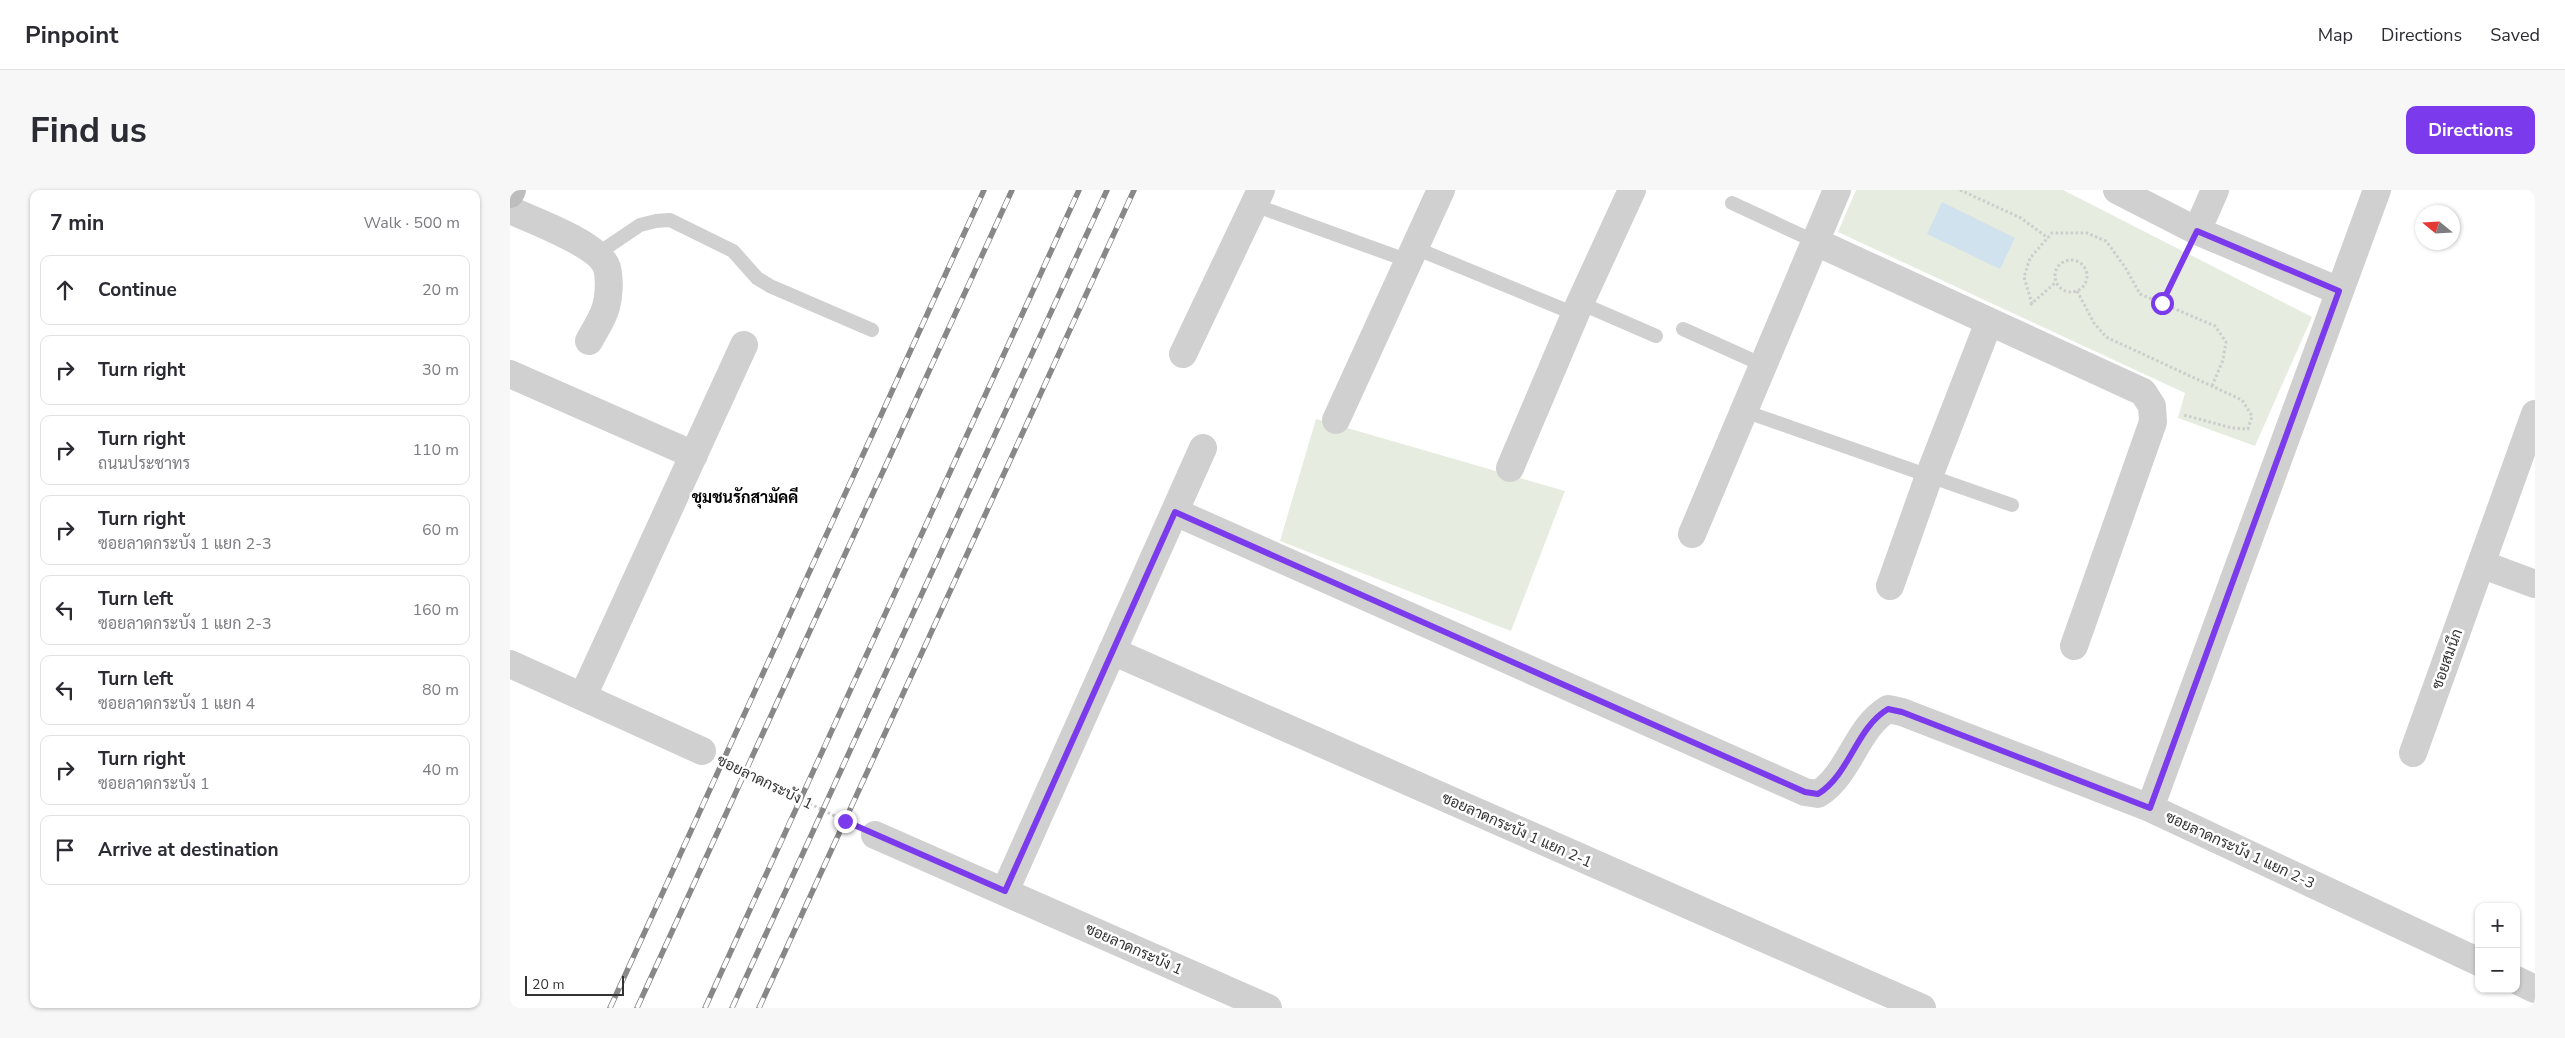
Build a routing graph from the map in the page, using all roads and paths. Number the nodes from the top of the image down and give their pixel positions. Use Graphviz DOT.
graph roads {
  1 [pos="512,190"];
  2 [pos="1441,190"];
  3 [pos="1632,190"];
  4 [pos="1837,190"];
  5 [pos="1960,190"];
  6 [pos="2116,190"];
  7 [pos="2215,190"];
  8 [pos="2377,190"];
  9 [pos="510,194"];
  10 [pos="1257,198"];
  11 [pos="1732,203"];
  12 [pos="510,210"];
  13 [pos="2197,231"];
  14 [pos="2048,238"];
  15 [pos="1816,242"];
  16 [pos="597,254"];
  17 [pos="1412,254"];
  18 [pos="2077,291"];
  19 [pos="2339,291"];
  20 [pos="2162,303"];
  21 [pos="2032,304"];
  22 [pos="1577,309"];
  23 [pos="1989,322"];
  24 [pos="1684,329"];
  25 [pos="872,330"];
  26 [pos="1656,336"];
  27 [pos="589,341"];
  28 [pos="744,345"];
  29 [pos="1184,354"];
  30 [pos="1763,365"];
  31 [pos="510,374"];
  32 [pos="2212,386"];
  33 [pos="2152,406"];
  34 [pos="1744,411"];
  35 [pos="2535,414"];
  36 [pos="1336,420"];
  37 [pos="1203,448"];
  38 [pos="694,455"];
  39 [pos="1510,468"];
  40 [pos="1929,476"];
  41 [pos="2012,505"];
  42 [pos="1175,512"];
  43 [pos="1692,534"];
  44 [pos="2481,564"];
  45 [pos="2535,584"];
  46 [pos="1890,586"];
  47 [pos="2074,646"];
  48 [pos="1112,651"];
  49 [pos="510,664"];
  50 [pos="583,696"];
  51 [pos="702,751"];
  52 [pos="2413,753"];
  53 [pos="2150,808"];
  54 [pos="875,835"];
  55 [pos="1005,891"];
  56 [pos="2475,960"];
  57 [pos="2520,982"];
  58 [pos="2535,989"];
  59 [pos="1268,1008"];
  60 [pos="1922,1008"];
  1 -- 9 [label="main road"];
  2 -- 17 [label="street"];
  3 -- 22 [label="street"];
  4 -- 15 [label="street"];
  5 -- 14 [label="path"];
  6 -- 13 [label="street"];
  7 -- 13 [label="street"];
  8 -- 19 [label="street"];
  10 -- 17 [label="lane"];
  10 -- 29 [label="street"];
  11 -- 15 [label="lane"];
  12 -- 16 [label="street"];
  13 -- 19 [label="street"];
  13 -- 20 [label="path"];
  14 -- 20 [label="path"];
  14 -- 21 [label="path"];
  15 -- 23 [label="street"];
  15 -- 30 [label="street"];
  16 -- 25 [label="lane"];
  16 -- 27 [label="street"];
  17 -- 22 [label="lane"];
  17 -- 36 [label="street"];
  18 -- 18 [label="path"];
  18 -- 32 [label="path"];
  19 -- 53 [label="street"];
  20 -- 32 [label="path"];
  22 -- 26 [label="lane"];
  22 -- 39 [label="street"];
  23 -- 33 [label="street"];
  23 -- 40 [label="street"];
  24 -- 30 [label="lane"];
  28 -- 38 [label="street"];
  30 -- 34 [label="street"];
  31 -- 38 [label="street"];
  32 -- 33 [label="path"];
  33 -- 47 [label="street"];
  34 -- 40 [label="lane"];
  34 -- 43 [label="street"];
  35 -- 44 [label="street, ซอยสมนึก"];
  37 -- 42 [label="street"];
  38 -- 50 [label="street"];
  40 -- 41 [label="lane"];
  40 -- 46 [label="street"];
  42 -- 48 [label="street"];
  42 -- 53 [label="street, ซอยลาดกระบัง 1 แยก 2-3"];
  44 -- 45 [label="street"];
  44 -- 52 [label="street, ซอยสมนึก"];
  48 -- 55 [label="street"];
  48 -- 60 [label="street, ซอยลาดกระบัง 1 แยก 2-1"];
  49 -- 50 [label="street, ซอยลาดกระบัง 1"];
  50 -- 51 [label="street, ซอยลาดกระบัง 1"];
  51 -- 54 [label="path, ซอยลาดกระบัง 1"];
  53 -- 56 [label="street, ซอยลาดกระบัง 1 แยก 2-3"];
  54 -- 55 [label="street, ซอยลาดกระบัง 1"];
  55 -- 59 [label="street, ซอยลาดกระบัง 1"];
  57 -- 58 [label="street"];
}
